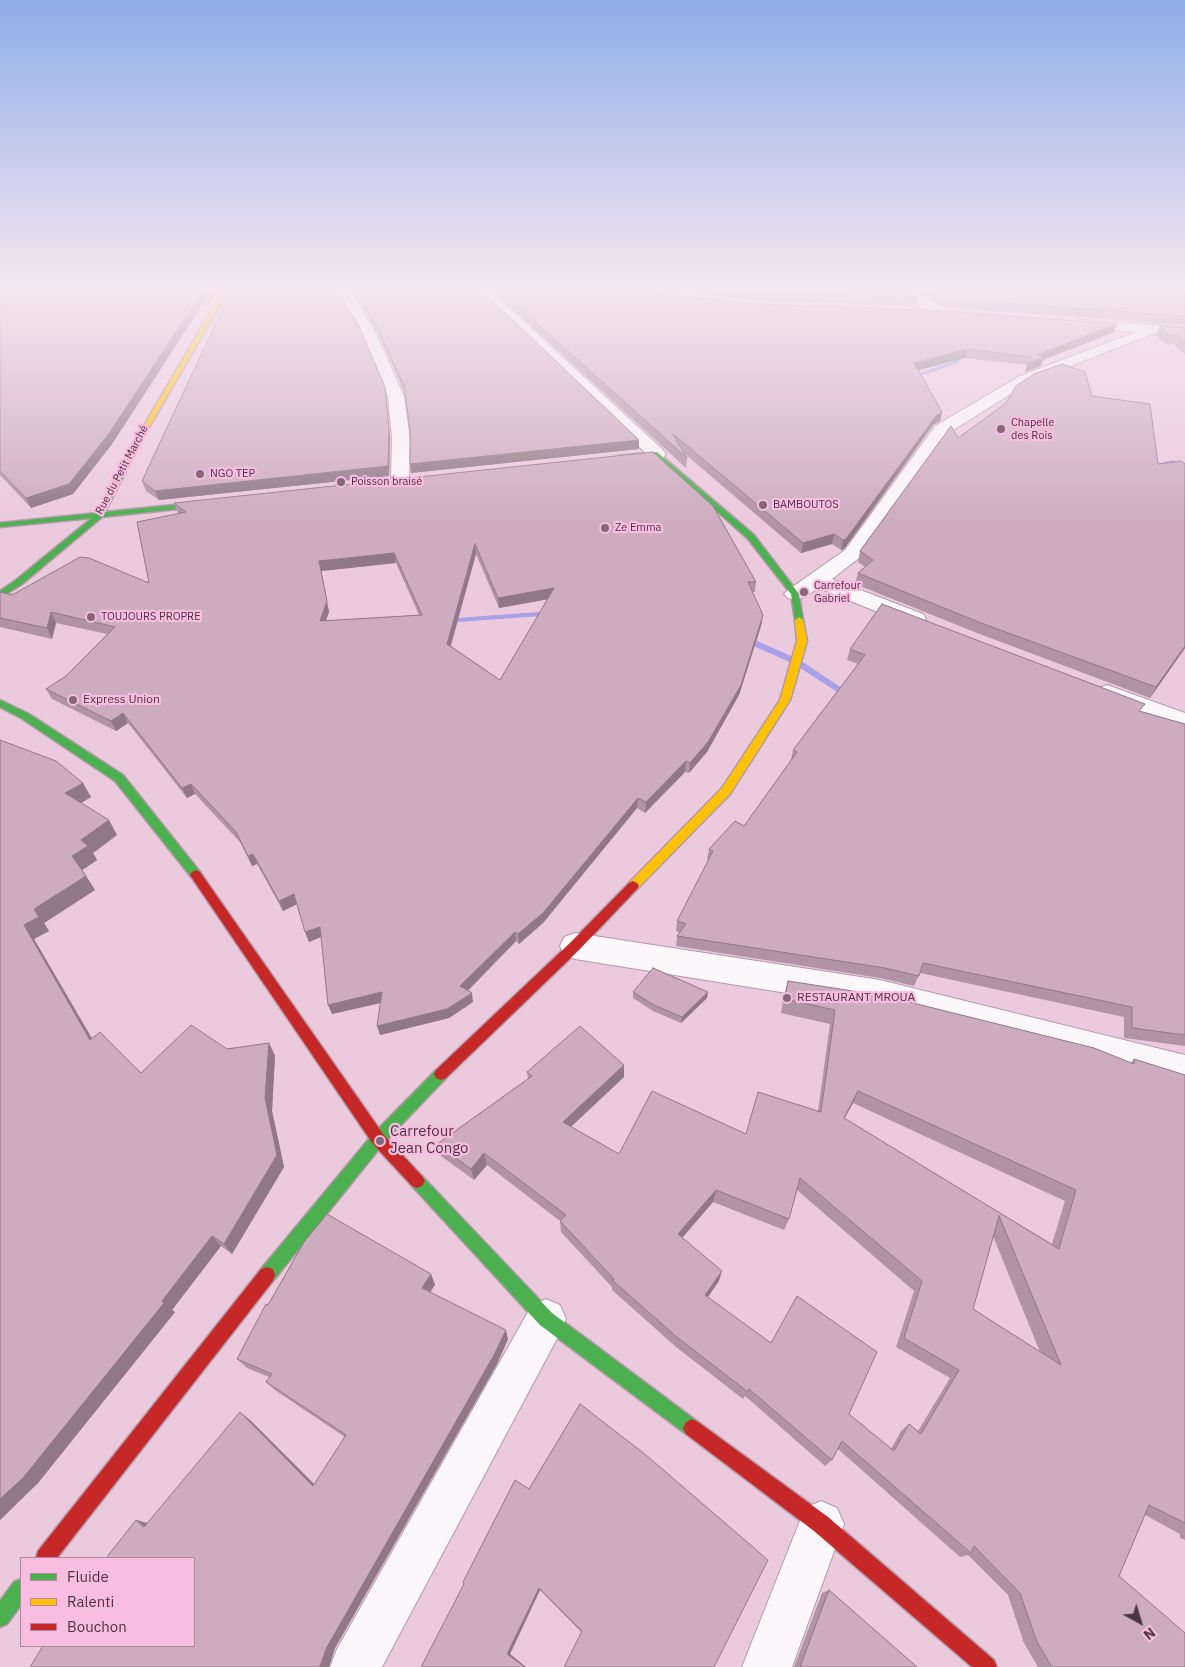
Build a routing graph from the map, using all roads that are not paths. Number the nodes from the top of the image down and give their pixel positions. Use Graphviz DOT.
graph roads {
  1 [pos="180,368"];
  2 [pos="384,368"];
  3 [pos="565,368"];
  4 [pos="1055,368"];
  5 [pos="657,454"];
  6 [pos="608,459"];
  7 [pos="400,481"];
  8 [pos="225,501"];
  9 [pos="99,516"];
  10 [pos="0,526"];
  11 [pos="817,580"];
  12 [pos="794,594"];
  13 [pos="0,595"];
  14 [pos="932,626"];
  15 [pos="1086,684"];
  16 [pos="0,703"];
  17 [pos="1185,722"];
  18 [pos="575,946"];
  19 [pos="1185,1070"];
  20 [pos="378,1139"];
  21 [pos="546,1319"];
  22 [pos="821,1524"];
  23 [pos="47,1557"];
  24 [pos="20,1590"];
  25 [pos="0,1617"];
  26 [pos="355,1667"];
  27 [pos="767,1667"];
  28 [pos="987,1667"];
  1 -- 9 [label="street, Rue du Petit Marché"];
  2 -- 7 [label="street"];
  3 -- 5 [label="street"];
  4 -- 11 [label="street"];
  5 -- 6 [label="street"];
  5 -- 12 [label="street"];
  8 -- 9 [label="street"];
  9 -- 10 [label="street"];
  9 -- 13 [label="street, Rue du Petit Marché"];
  11 -- 12 [label="street"];
  11 -- 14 [label="street"];
  12 -- 18 [label="street"];
  15 -- 17 [label="street"];
  16 -- 20 [label="street"];
  18 -- 19 [label="street"];
  18 -- 20 [label="street"];
  20 -- 21 [label="street"];
  20 -- 23 [label="street"];
  21 -- 22 [label="street"];
  21 -- 26 [label="street"];
  22 -- 27 [label="street"];
  22 -- 28 [label="street"];
  24 -- 25 [label="street"];
}
